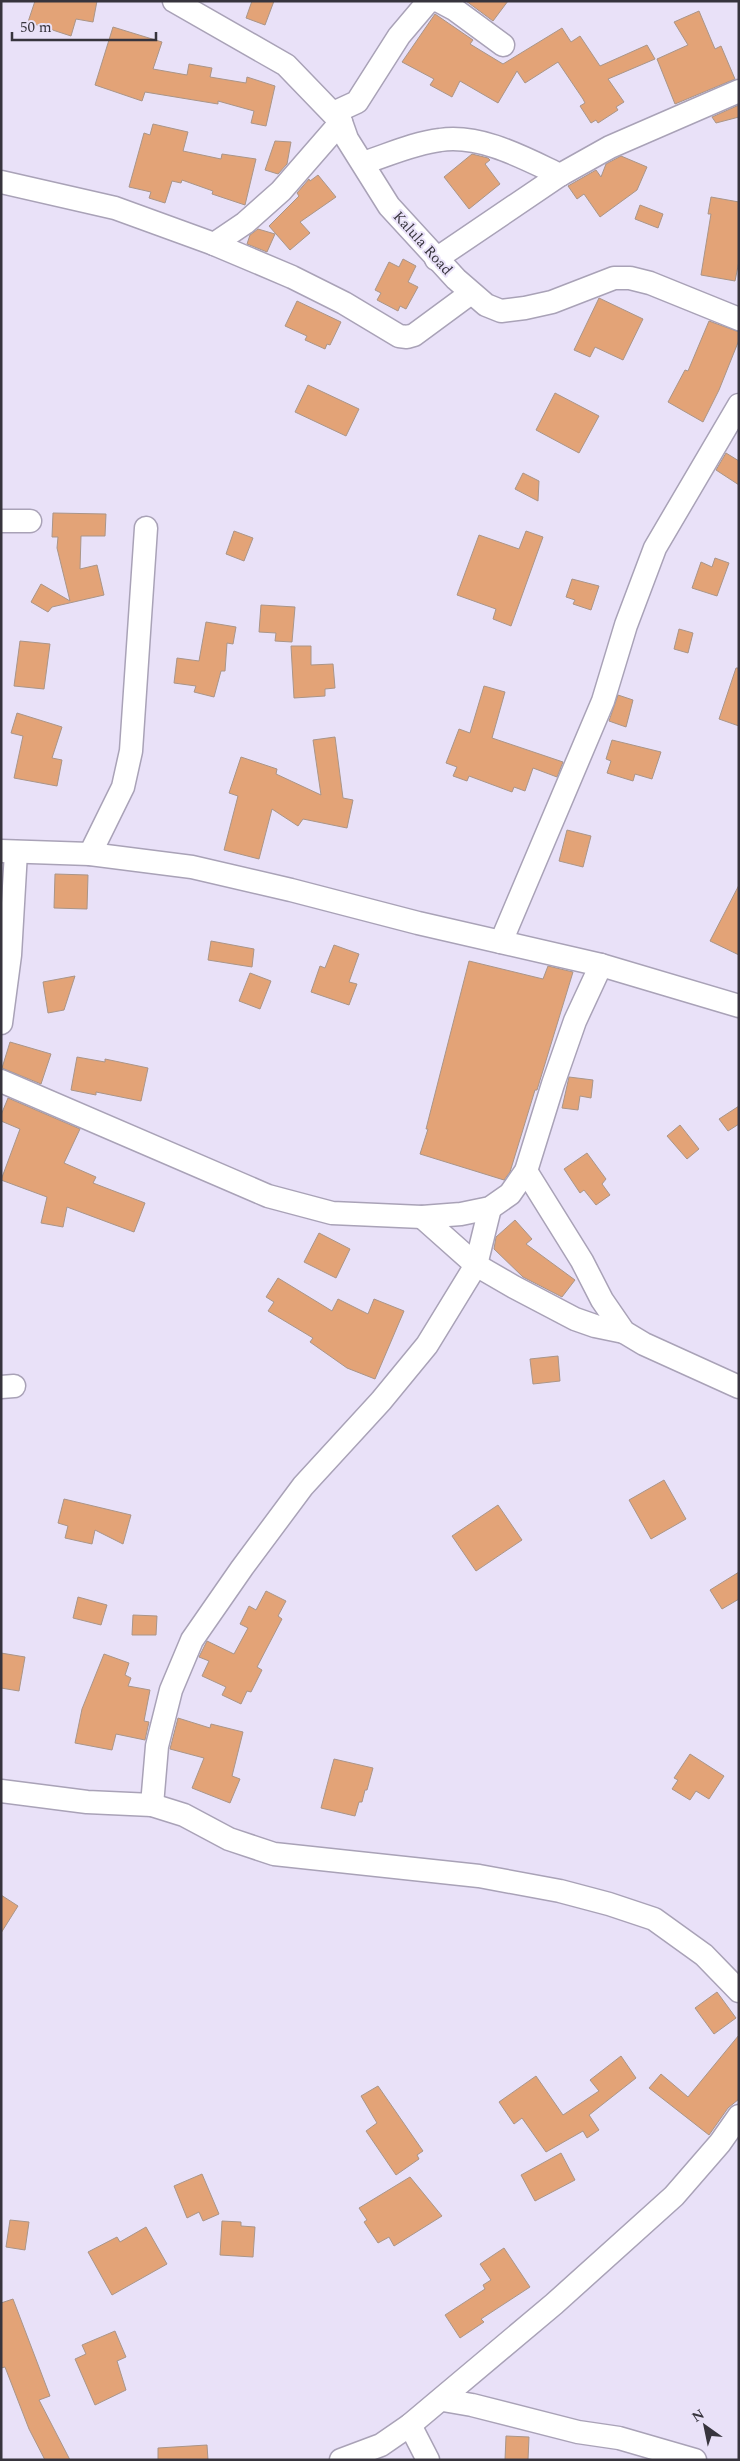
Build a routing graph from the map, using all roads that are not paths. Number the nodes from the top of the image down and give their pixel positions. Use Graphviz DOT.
graph roads {
  1 [pos="174,1"];
  2 [pos="431,1"];
  3 [pos="439,1"];
  4 [pos="503,45"];
  5 [pos="739,91"];
  6 [pos="337,117"];
  7 [pos="363,163"];
  8 [pos="560,175"];
  9 [pos="1,182"];
  10 [pos="214,244"];
  11 [pos="436,259"];
  12 [pos="471,293"];
  13 [pos="739,319"];
  14 [pos="739,405"];
  15 [pos="1,521"];
  16 [pos="30,521"];
  17 [pos="146,528"];
  18 [pos="9,852"];
  19 [pos="90,854"];
  20 [pos="501,942"];
  21 [pos="601,965"];
  22 [pos="739,1006"];
  23 [pos="1,1023"];
  24 [pos="1,1081"];
  25 [pos="526,1171"];
  26 [pos="490,1208"];
  27 [pos="422,1217"];
  28 [pos="476,1265"];
  29 [pos="624,1332"];
  30 [pos="739,1387"];
  31 [pos="1,1791"];
  32 [pos="152,1805"];
  33 [pos="739,1991"];
  34 [pos="739,2116"];
  35 [pos="729,2144"];
  36 [pos="443,2400"];
  37 [pos="410,2425"];
  38 [pos="341,2460"];
  39 [pos="428,2460"];
  40 [pos="695,2460"];
  1 -- 6 [label="street, Kalula Road"];
  2 -- 6 [label="street"];
  3 -- 4 [label="street"];
  5 -- 8 [label="street"];
  6 -- 7 [label="street, Kalula Road"];
  6 -- 10 [label="street"];
  7 -- 8 [label="street"];
  7 -- 11 [label="street, Kalula Road"];
  8 -- 11 [label="street"];
  9 -- 10 [label="street"];
  10 -- 12 [label="street"];
  11 -- 12 [label="street, Kalula Road"];
  12 -- 13 [label="street, Kalula Road"];
  14 -- 20 [label="street"];
  15 -- 16 [label="street"];
  17 -- 19 [label="street"];
  18 -- 19 [label="street"];
  18 -- 23 [label="street"];
  19 -- 20 [label="street"];
  20 -- 21 [label="street"];
  21 -- 22 [label="street"];
  21 -- 25 [label="street"];
  24 -- 27 [label="street"];
  25 -- 26 [label="street"];
  25 -- 29 [label="street"];
  26 -- 27 [label="street"];
  26 -- 28 [label="street"];
  27 -- 28 [label="street"];
  28 -- 29 [label="street"];
  28 -- 32 [label="street"];
  29 -- 30 [label="street"];
  31 -- 32 [label="street"];
  32 -- 33 [label="street"];
  34 -- 35 [label="street"];
  35 -- 36 [label="street"];
  36 -- 37 [label="street"];
  36 -- 40 [label="street"];
  37 -- 38 [label="street"];
  37 -- 39 [label="street"];
}
